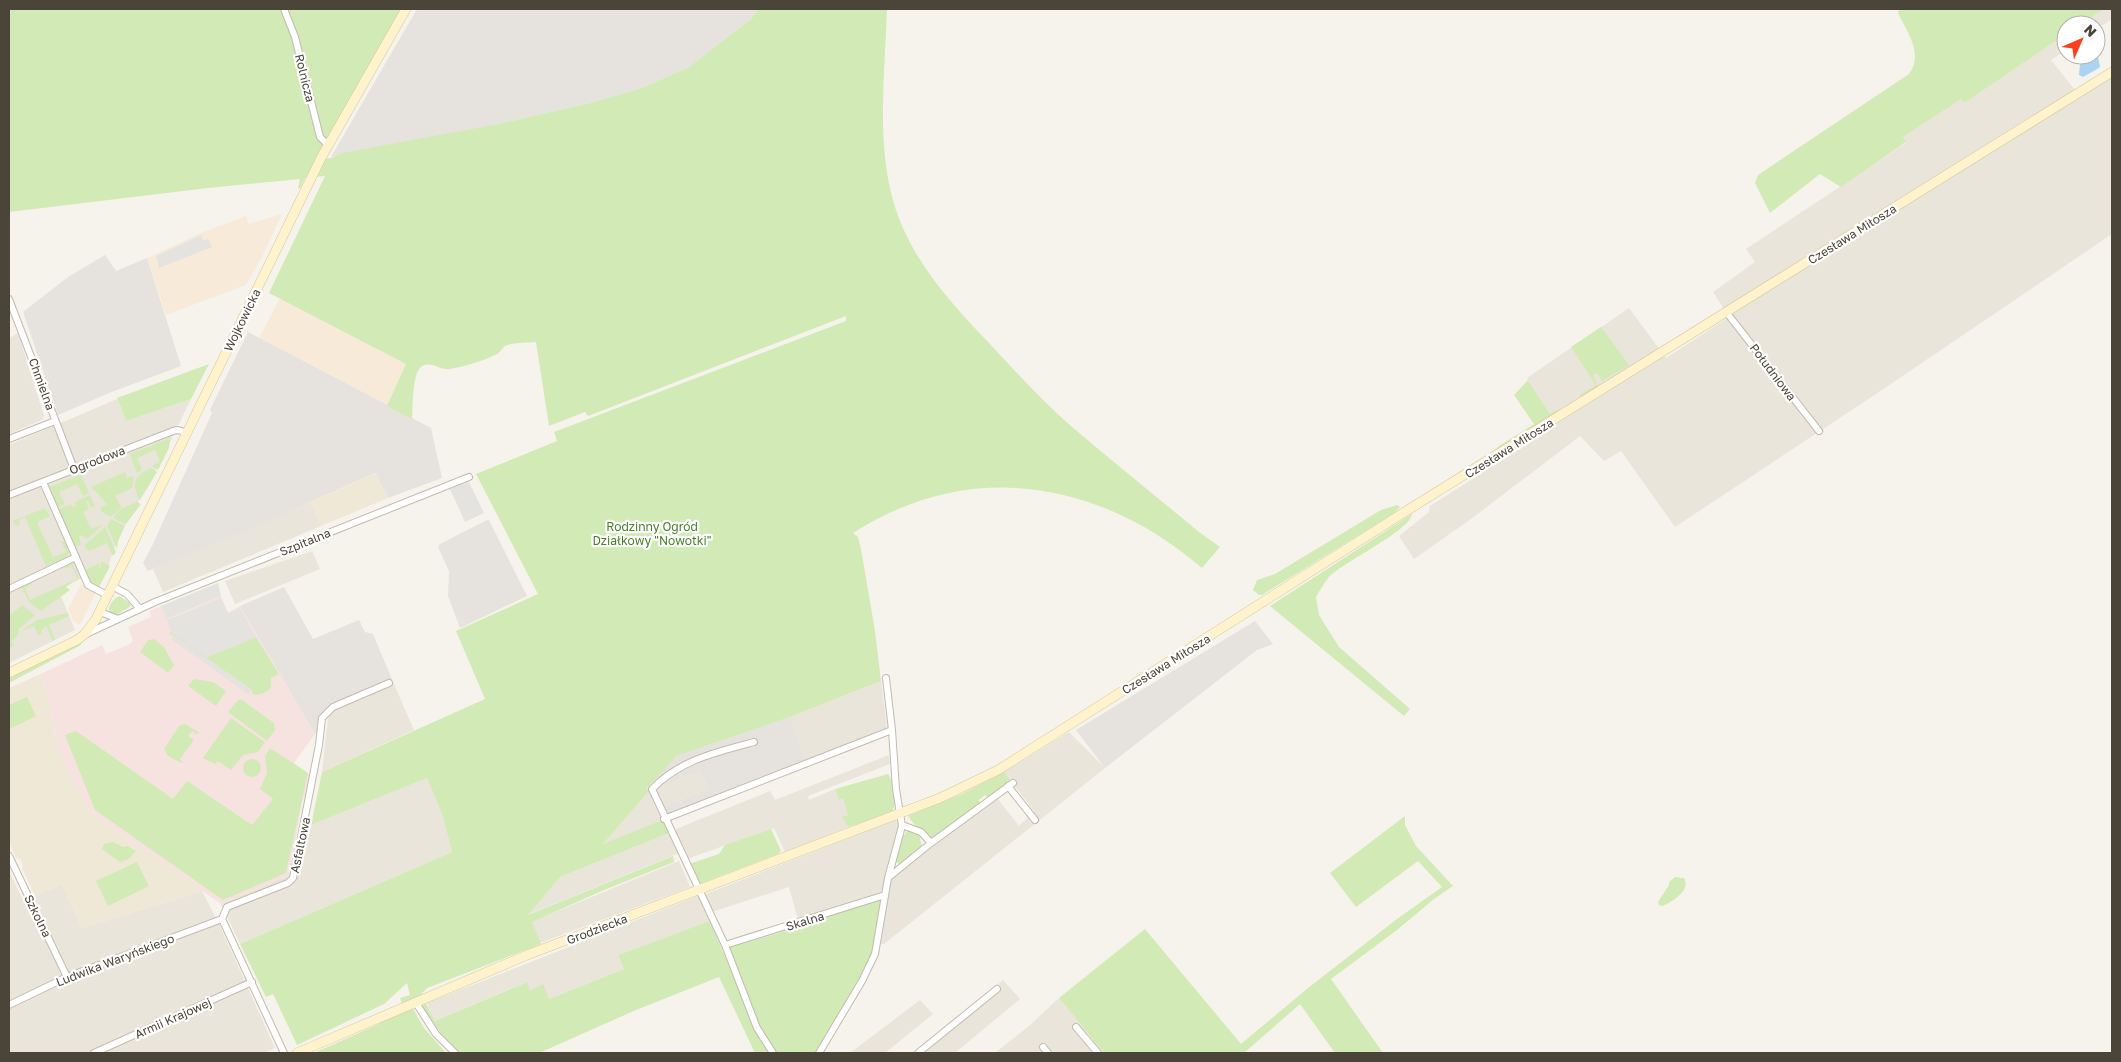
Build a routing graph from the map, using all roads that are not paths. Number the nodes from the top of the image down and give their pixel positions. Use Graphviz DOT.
graph roads {
  1 [pos="284,9"];
  2 [pos="406,9"];
  3 [pos="2112,72"];
  4 [pos="328,145"];
  5 [pos="9,299"];
  6 [pos="1727,313"];
  7 [pos="55,420"];
  8 [pos="1819,430"];
  9 [pos="187,433"];
  10 [pos="9,439"];
  11 [pos="74,469"];
  12 [pos="470,477"];
  13 [pos="43,482"];
  14 [pos="9,496"];
  15 [pos="76,557"];
  16 [pos="112,586"];
  17 [pos="9,589"];
  18 [pos="108,595"];
  19 [pos="140,609"];
  20 [pos="100,612"];
  21 [pos="118,619"];
  22 [pos="85,634"];
  23 [pos="9,673"];
  24 [pos="886,678"];
  25 [pos="390,683"];
  26 [pos="892,730"];
  27 [pos="754,742"];
  28 [pos="900,814"];
  29 [pos="664,819"];
  30 [pos="1035,820"];
  31 [pos="902,824"];
  32 [pos="931,843"];
  33 [pos="9,856"];
  34 [pos="888,878"];
  35 [pos="700,890"];
  36 [pos="885,895"];
  37 [pos="222,919"];
  38 [pos="725,945"];
  39 [pos="67,977"];
  40 [pos="252,982"];
  41 [pos="997,989"];
  42 [pos="416,1003"];
  43 [pos="9,1005"];
  44 [pos="1076,1027"];
  45 [pos="1043,1047"];
  46 [pos="94,1053"];
  47 [pos="284,1053"];
  48 [pos="297,1053"];
  49 [pos="455,1053"];
  50 [pos="773,1053"];
  51 [pos="819,1053"];
  52 [pos="918,1053"];
  53 [pos="1048,1053"];
  54 [pos="1098,1053"];
  1 -- 4 [label="street, Rolnicza"];
  2 -- 4 [label="street, Wojkowicka"];
  3 -- 6 [label="street, Czesława Miłosza"];
  4 -- 9 [label="street, Wojkowicka"];
  5 -- 7 [label="street, Chmielna"];
  6 -- 8 [label="street, Południowa"];
  6 -- 28 [label="street, Czesława Miłosza"];
  7 -- 10 [label="street"];
  7 -- 11 [label="street, Chmielna"];
  9 -- 11 [label="street, Ogrodowa"];
  9 -- 16 [label="street, Wojkowicka"];
  11 -- 13 [label="street, Ogrodowa"];
  12 -- 19 [label="street, Szpitalna"];
  13 -- 14 [label="street, Ogrodowa"];
  13 -- 15 [label="street"];
  15 -- 17 [label="street"];
  15 -- 18 [label="street"];
  16 -- 18 [label="street, Wojkowicka"];
  16 -- 19 [label="street"];
  18 -- 20 [label="street, Wojkowicka"];
  19 -- 21 [label="street, Szpitalna"];
  20 -- 21 [label="street"];
  20 -- 22 [label="street, Wojkowicka"];
  21 -- 22 [label="street, Szpitalna"];
  22 -- 23 [label="street, Szpitalna"];
  24 -- 26 [label="street"];
  25 -- 37 [label="street, Asfaltowa"];
  26 -- 28 [label="street"];
  26 -- 29 [label="street"];
  27 -- 29 [label="street"];
  28 -- 31 [label="street"];
  28 -- 35 [label="street, Grodziecka"];
  29 -- 35 [label="street"];
  30 -- 32 [label="street"];
  31 -- 32 [label="street"];
  31 -- 34 [label="street"];
  32 -- 34 [label="street"];
  33 -- 39 [label="street, Szkolna"];
  34 -- 36 [label="street"];
  35 -- 38 [label="street"];
  35 -- 42 [label="street, Grodziecka"];
  36 -- 38 [label="street, Skalna"];
  36 -- 51 [label="street"];
  37 -- 39 [label="street, Ludwika Waryńskiego"];
  37 -- 40 [label="street"];
  38 -- 50 [label="street"];
  39 -- 43 [label="street, Ludwika Waryńskiego"];
  40 -- 46 [label="street, Armii Krajowej"];
  40 -- 47 [label="street"];
  41 -- 52 [label="street"];
  42 -- 48 [label="street, Grodziecka"];
  42 -- 49 [label="street"];
  44 -- 54 [label="street"];
  45 -- 53 [label="street"];
}
